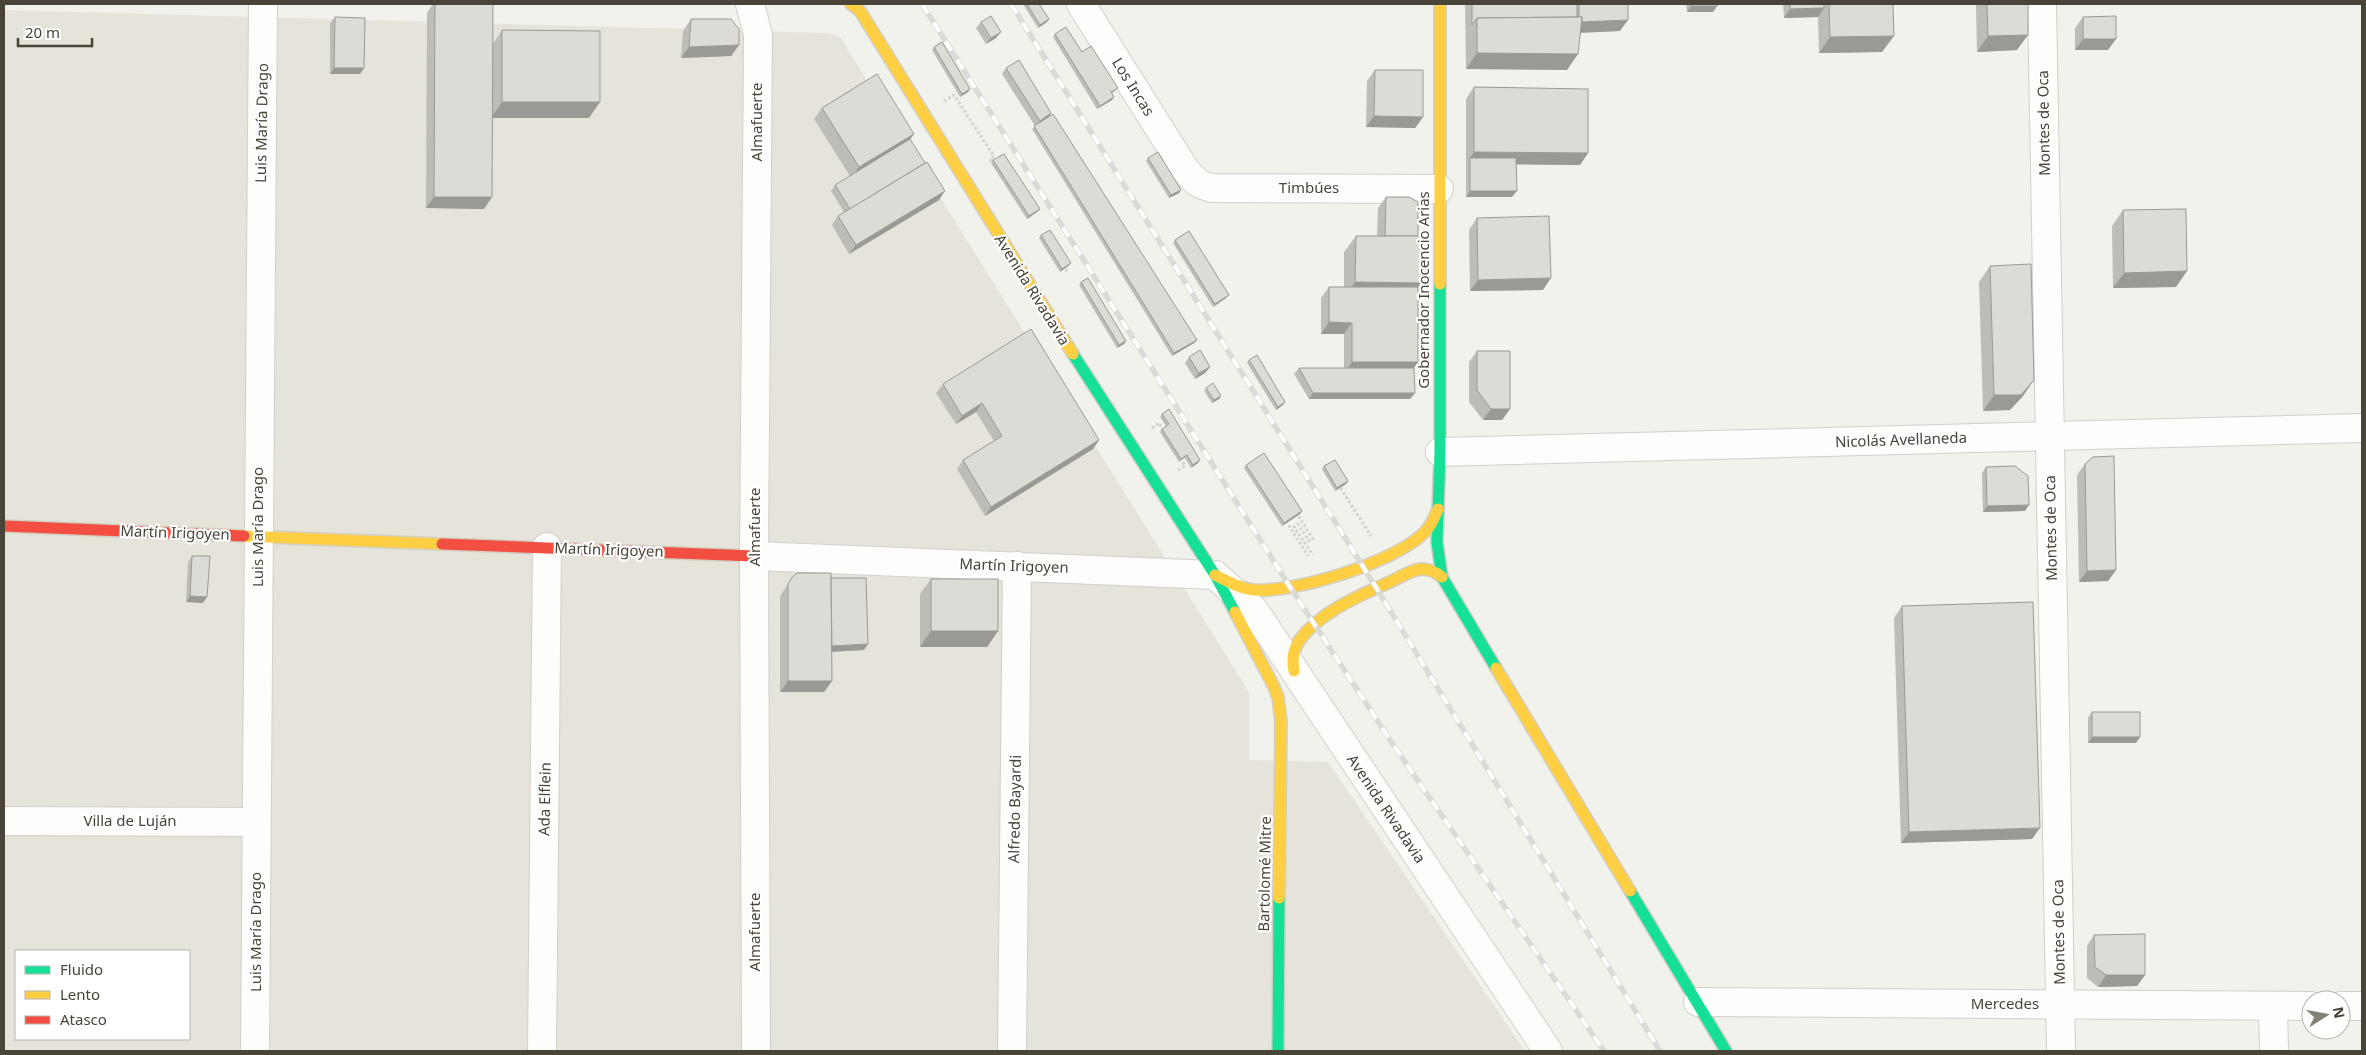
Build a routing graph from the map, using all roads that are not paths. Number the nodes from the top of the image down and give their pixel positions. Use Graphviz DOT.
graph roads {
  1 [pos="263,4"];
  2 [pos="750,4"];
  3 [pos="851,4"];
  4 [pos="1081,4"];
  5 [pos="1440,4"];
  6 [pos="2042,4"];
  7 [pos="1186,171"];
  8 [pos="1439,189"];
  9 [pos="2362,428"];
  10 [pos="2050,436"];
  11 [pos="1440,452"];
  12 [pos="1438,509"];
  13 [pos="4,526"];
  14 [pos="258,536"];
  15 [pos="547,548"];
  16 [pos="754,556"];
  17 [pos="1017,566"];
  18 [pos="1214,575"];
  19 [pos="1442,576"];
  20 [pos="1294,671"];
  21 [pos="1278,697"];
  22 [pos="4,820"];
  23 [pos="256,822"];
  24 [pos="1698,1002"];
  25 [pos="2060,1004"];
  26 [pos="2273,1006"];
  27 [pos="2301,1006"];
  28 [pos="255,1051"];
  29 [pos="542,1051"];
  30 [pos="756,1051"];
  31 [pos="1012,1051"];
  32 [pos="1278,1051"];
  33 [pos="1548,1051"];
  34 [pos="1726,1051"];
  35 [pos="2061,1051"];
  36 [pos="2274,1051"];
  1 -- 14 [label="street, Luis María Drago"];
  2 -- 16 [label="street, Almafuerte"];
  3 -- 18 [label="street, Avenida Rivadavia"];
  4 -- 7 [label="street, Los Incas"];
  5 -- 8 [label="street, Gobernador Inocencio Arias"];
  6 -- 10 [label="street, Montes de Oca"];
  7 -- 8 [label="street, Timbúes"];
  8 -- 11 [label="street, Gobernador Inocencio Arias"];
  9 -- 10 [label="street, Nicolás Avellaneda"];
  10 -- 11 [label="street, Nicolás Avellaneda"];
  10 -- 25 [label="street, Montes de Oca"];
  11 -- 12 [label="street, Gobernador Inocencio Arias"];
  12 -- 18 [label="street"];
  12 -- 19 [label="street, Gobernador Inocencio Arias"];
  13 -- 14 [label="street, Martín Irigoyen"];
  14 -- 15 [label="street, Martín Irigoyen"];
  14 -- 23 [label="street, Luis María Drago"];
  15 -- 16 [label="street, Martín Irigoyen"];
  15 -- 29 [label="street, Ada Elflein"];
  16 -- 17 [label="street, Martín Irigoyen"];
  16 -- 30 [label="street, Almafuerte"];
  17 -- 18 [label="street, Martín Irigoyen"];
  17 -- 31 [label="street, Alfredo Bayardi"];
  18 -- 20 [label="street, Avenida Rivadavia"];
  18 -- 21 [label="street, Avenida Rivadavia"];
  19 -- 20 [label="street"];
  19 -- 24 [label="street"];
  20 -- 33 [label="street, Avenida Rivadavia"];
  21 -- 32 [label="street, Bartolomé Mitre"];
  22 -- 23 [label="street, Villa de Luján"];
  23 -- 28 [label="street, Luis María Drago"];
  24 -- 25 [label="street, Mercedes"];
  24 -- 34 [label="street"];
  25 -- 26 [label="street, Mercedes"];
  25 -- 35 [label="street, Montes de Oca"];
  26 -- 27 [label="street, Mercedes"];
  26 -- 36 [label="street"];
}
